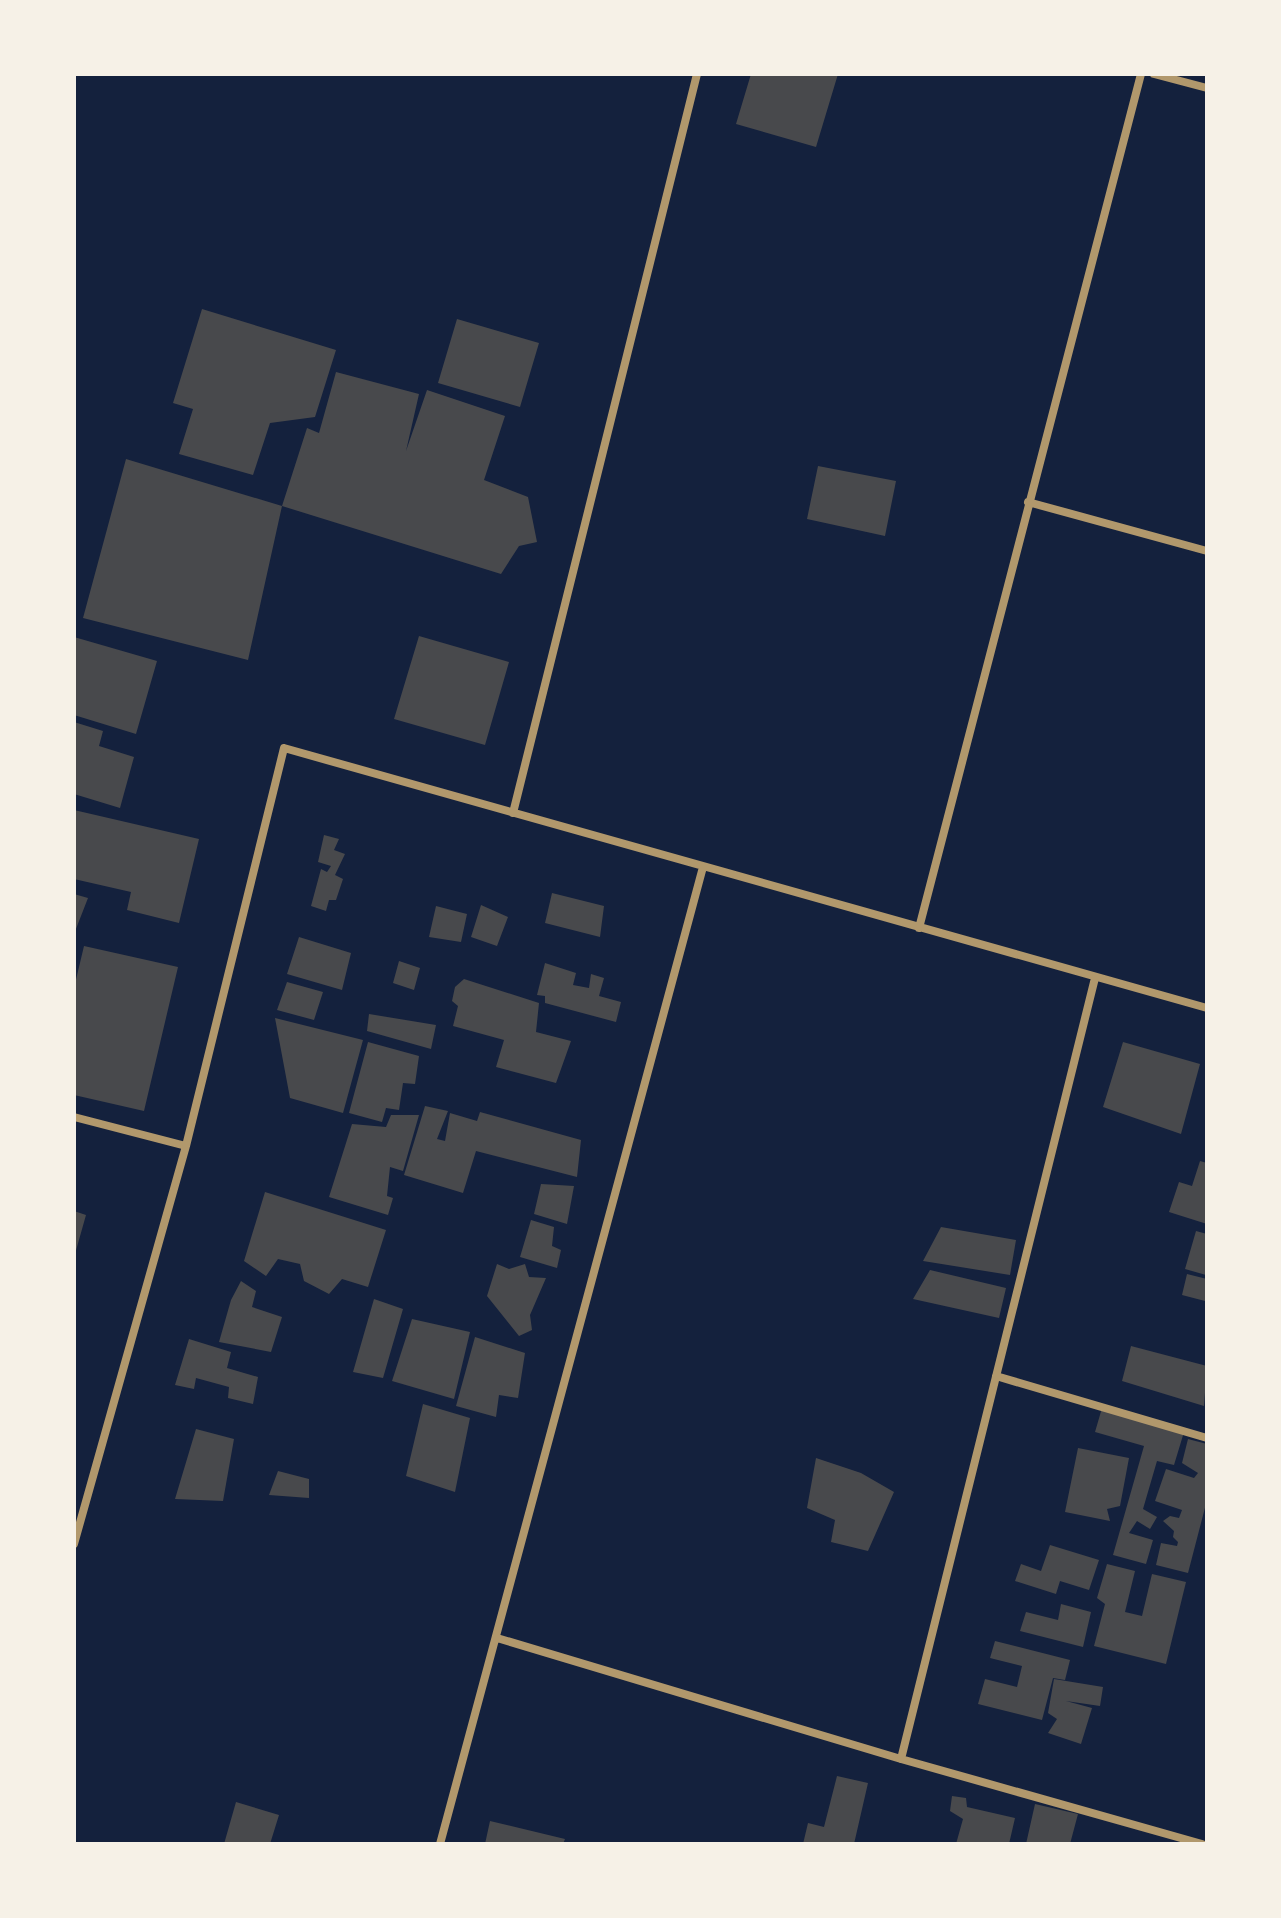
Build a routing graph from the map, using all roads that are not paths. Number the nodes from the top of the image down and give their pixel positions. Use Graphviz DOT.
graph roads {
  1 [pos="697,74"];
  2 [pos="1141,74"];
  3 [pos="1154,74"];
  4 [pos="1207,88"];
  5 [pos="1028,502"];
  6 [pos="1207,551"];
  7 [pos="513,813"];
  8 [pos="703,867"];
  9 [pos="919,928"];
  10 [pos="1095,978"];
  11 [pos="1207,1008"];
  12 [pos="74,1117"];
  13 [pos="186,1146"];
  14 [pos="996,1376"];
  15 [pos="1207,1438"];
  16 [pos="74,1544"];
  17 [pos="497,1638"];
  18 [pos="901,1759"];
  19 [pos="440,1844"];
  20 [pos="1202,1844"];
  1 -- 7 [label="street"];
  2 -- 5 [label="street"];
  3 -- 4 [label="street"];
  5 -- 6 [label="street"];
  5 -- 9 [label="street"];
  7 -- 8 [label="street"];
  7 -- 13 [label="street"];
  8 -- 9 [label="street"];
  8 -- 17 [label="street"];
  9 -- 10 [label="street"];
  10 -- 11 [label="street"];
  10 -- 14 [label="street"];
  12 -- 13 [label="street"];
  13 -- 16 [label="street"];
  14 -- 15 [label="street"];
  14 -- 18 [label="street"];
  17 -- 18 [label="street"];
  17 -- 19 [label="street"];
  18 -- 20 [label="street"];
}
